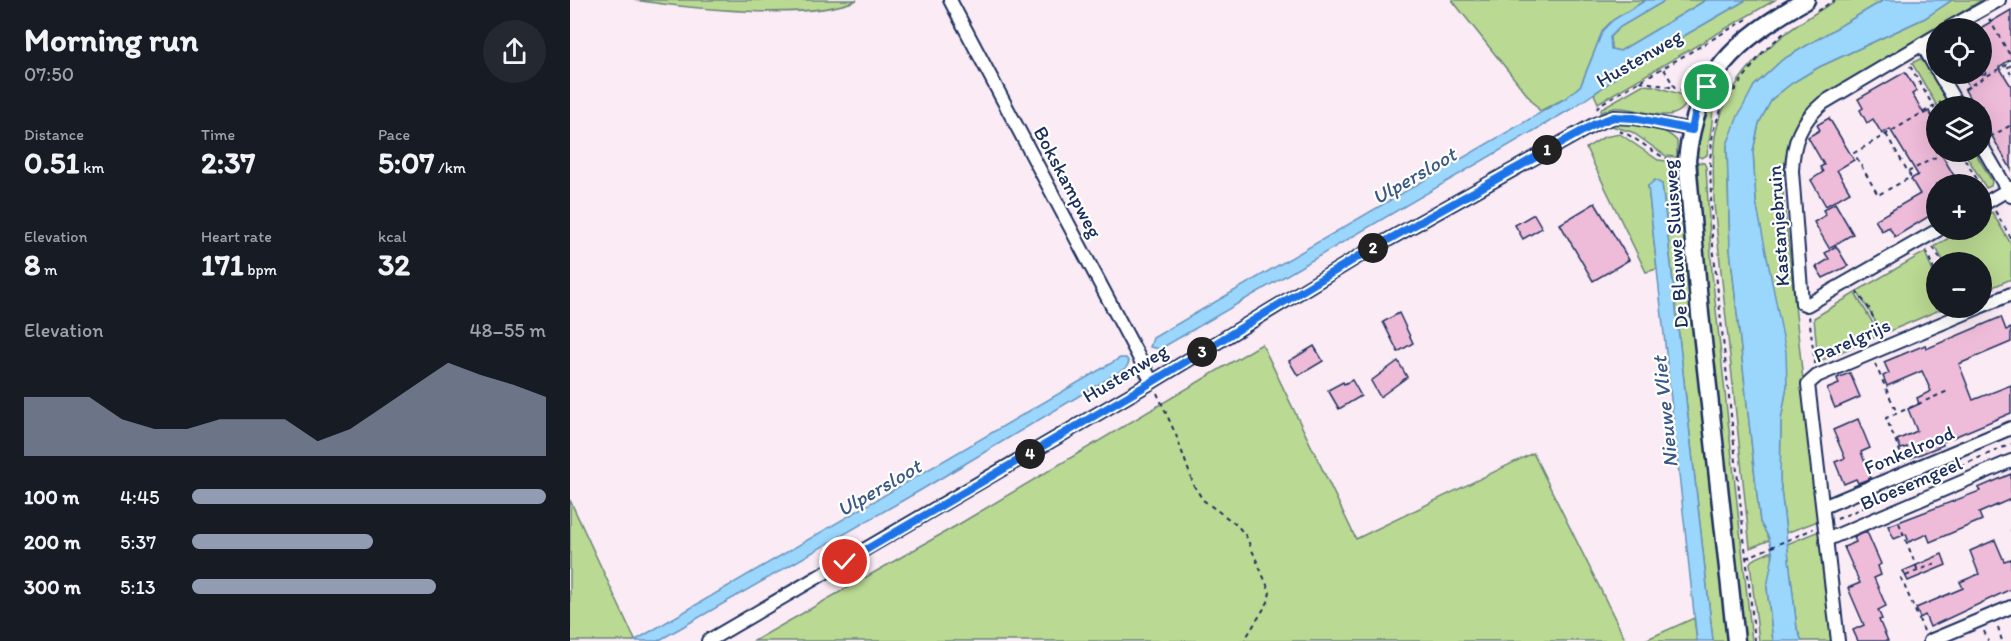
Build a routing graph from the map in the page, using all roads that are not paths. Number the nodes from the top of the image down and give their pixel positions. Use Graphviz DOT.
graph roads {
  1 [pos="950,0"];
  2 [pos="1999,0"];
  3 [pos="1808,8"];
  4 [pos="1967,18"];
  5 [pos="1926,42"];
  6 [pos="1922,44"];
  7 [pos="1926,51"];
  8 [pos="1692,130"];
  9 [pos="1992,161"];
  10 [pos="2010,191"];
  11 [pos="1992,200"];
  12 [pos="1929,240"];
  13 [pos="2011,294"];
  14 [pos="1992,302"];
  15 [pos="1954,318"];
  16 [pos="1152,382"];
  17 [pos="2011,428"];
  18 [pos="2011,461"];
  19 [pos="1823,507"];
  20 [pos="1826,540"];
  21 [pos="2011,607"];
  22 [pos="1927,636"];
  23 [pos="708,641"];
  24 [pos="1736,641"];
  25 [pos="1838,641"];
  1 -- 16 [label="street, Bokskampweg"];
  2 -- 4 [label="street"];
  3 -- 8 [label="main road"];
  5 -- 6 [label="street, Kastanjebruin"];
  6 -- 7 [label="street"];
  6 -- 12 [label="street, Kastanjebruin"];
  8 -- 16 [label="street, Hustenweg"];
  8 -- 24 [label="main road, De Blauwe Sluisweg"];
  9 -- 10 [label="street"];
  10 -- 11 [label="street"];
  13 -- 14 [label="street, Parelgrijs"];
  15 -- 19 [label="street, Parelgrijs"];
  16 -- 23 [label="street, Hustenweg"];
  17 -- 19 [label="street, Fonkelrood"];
  18 -- 20 [label="street, Bloesemgeel"];
  19 -- 20 [label="street, Parelgrijs"];
  20 -- 25 [label="street, Parelgrijs"];
  21 -- 22 [label="street"];
}
